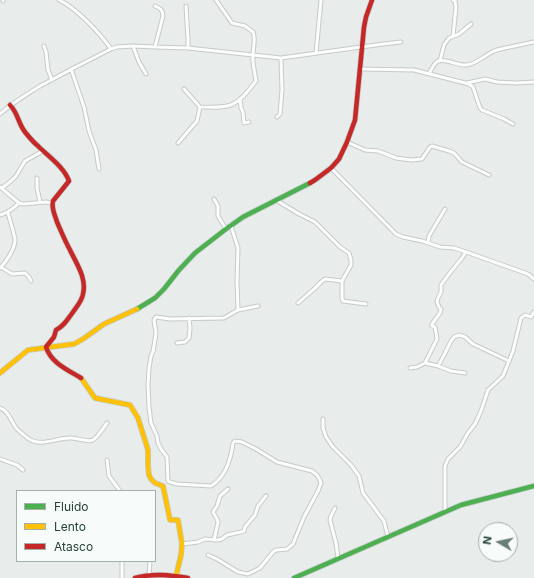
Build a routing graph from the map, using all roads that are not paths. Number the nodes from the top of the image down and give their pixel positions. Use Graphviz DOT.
graph roads {
  1 [pos="59,0"];
  2 [pos="216,0"];
  3 [pos="321,0"];
  4 [pos="372,0"];
  5 [pos="453,0"];
  6 [pos="155,6"];
  7 [pos="186,6"];
  8 [pos="471,24"];
  9 [pos="453,36"];
  10 [pos="401,42"];
  11 [pos="534,42"];
  12 [pos="44,46"];
  13 [pos="133,46"];
  14 [pos="155,47"];
  15 [pos="362,47"];
  16 [pos="188,48"];
  17 [pos="111,49"];
  18 [pos="316,53"];
  19 [pos="253,55"];
  20 [pos="282,58"];
  21 [pos="440,61"];
  22 [pos="71,69"];
  23 [pos="360,69"];
  24 [pos="146,74"];
  25 [pos="429,74"];
  26 [pos="52,80"];
  27 [pos="534,82"];
  28 [pos="466,84"];
  29 [pos="184,89"];
  30 [pos="240,99"];
  31 [pos="10,105"];
  32 [pos="200,108"];
  33 [pos="0,114"];
  34 [pos="277,116"];
  35 [pos="249,122"];
  36 [pos="513,124"];
  37 [pos="347,142"];
  38 [pos="178,143"];
  39 [pos="44,151"];
  40 [pos="331,168"];
  41 [pos="99,169"];
  42 [pos="489,174"];
  43 [pos="37,178"];
  44 [pos="1,188"];
  45 [pos="214,199"];
  46 [pos="276,200"];
  47 [pos="40,202"];
  48 [pos="18,203"];
  49 [pos="52,203"];
  50 [pos="445,209"];
  51 [pos="8,213"];
  52 [pos="0,216"];
  53 [pos="231,226"];
  54 [pos="226,229"];
  55 [pos="428,243"];
  56 [pos="466,252"];
  57 [pos="0,268"];
  58 [pos="534,279"];
  59 [pos="31,281"];
  60 [pos="342,281"];
  61 [pos="298,303"];
  62 [pos="366,304"];
  63 [pos="258,306"];
  64 [pos="238,310"];
  65 [pos="534,312"];
  66 [pos="190,318"];
  67 [pos="177,343"];
  68 [pos="46,347"];
  69 [pos="153,351"];
  70 [pos="153,356"];
  71 [pos="509,361"];
  72 [pos="425,363"];
  73 [pos="438,366"];
  74 [pos="410,368"];
  75 [pos="0,373"];
  76 [pos="465,373"];
  77 [pos="0,408"];
  78 [pos="323,420"];
  79 [pos="107,423"];
  80 [pos="0,459"];
  81 [pos="107,460"];
  82 [pos="23,470"];
  83 [pos="170,482"];
  84 [pos="534,486"];
  85 [pos="228,489"];
  86 [pos="119,490"];
  87 [pos="164,490"];
  88 [pos="266,496"];
  89 [pos="335,508"];
  90 [pos="445,511"];
  91 [pos="388,537"];
  92 [pos="214,540"];
  93 [pos="182,544"];
  94 [pos="208,555"];
  95 [pos="338,558"];
  96 [pos="122,562"];
  97 [pos="150,562"];
  98 [pos="149,575"];
  99 [pos="176,576"];
  100 [pos="299,577"];
  101 [pos="122,578"];
  102 [pos="135,578"];
  103 [pos="188,578"];
  104 [pos="294,578"];
  1 -- 17 [label="street"];
  2 -- 19 [label="street"];
  3 -- 18 [label="street"];
  4 -- 15 [label="street"];
  5 -- 9 [label="street"];
  6 -- 14 [label="street"];
  7 -- 16 [label="street"];
  8 -- 9 [label="street"];
  9 -- 21 [label="street"];
  10 -- 15 [label="street"];
  11 -- 21 [label="street"];
  12 -- 26 [label="street"];
  13 -- 14 [label="street"];
  13 -- 17 [label="street"];
  13 -- 24 [label="street"];
  14 -- 16 [label="street"];
  15 -- 18 [label="street"];
  15 -- 23 [label="street"];
  16 -- 19 [label="street"];
  17 -- 22 [label="street"];
  18 -- 20 [label="street"];
  19 -- 20 [label="street"];
  19 -- 30 [label="street"];
  20 -- 34 [label="street"];
  21 -- 25 [label="street"];
  22 -- 26 [label="street"];
  22 -- 41 [label="street"];
  23 -- 25 [label="street"];
  23 -- 37 [label="street"];
  25 -- 28 [label="street"];
  26 -- 31 [label="street"];
  27 -- 28 [label="street"];
  28 -- 36 [label="street"];
  29 -- 32 [label="street"];
  30 -- 32 [label="street"];
  30 -- 35 [label="street"];
  31 -- 33 [label="street"];
  31 -- 39 [label="street"];
  32 -- 38 [label="street"];
  37 -- 40 [label="street"];
  37 -- 42 [label="street"];
  39 -- 44 [label="street"];
  39 -- 49 [label="street"];
  40 -- 46 [label="street"];
  40 -- 55 [label="street"];
  43 -- 47 [label="street"];
  44 -- 48 [label="street"];
  45 -- 54 [label="street"];
  46 -- 53 [label="street"];
  46 -- 60 [label="street"];
  47 -- 48 [label="street"];
  47 -- 49 [label="street"];
  48 -- 51 [label="street"];
  49 -- 68 [label="street"];
  50 -- 55 [label="street"];
  51 -- 52 [label="street"];
  51 -- 57 [label="street"];
  53 -- 54 [label="street"];
  53 -- 64 [label="street"];
  54 -- 68 [label="street"];
  55 -- 56 [label="street"];
  56 -- 58 [label="street"];
  56 -- 72 [label="street"];
  57 -- 59 [label="street"];
  60 -- 61 [label="street"];
  60 -- 62 [label="street"];
  63 -- 64 [label="street"];
  64 -- 66 [label="street"];
  65 -- 71 [label="street"];
  66 -- 67 [label="street"];
  66 -- 69 [label="street"];
  68 -- 75 [label="street"];
  68 -- 87 [label="street"];
  69 -- 70 [label="street"];
  69 -- 83 [label="street"];
  71 -- 73 [label="street"];
  71 -- 90 [label="street"];
  72 -- 73 [label="street"];
  72 -- 74 [label="street"];
  73 -- 76 [label="street"];
  77 -- 79 [label="street"];
  78 -- 91 [label="street"];
  80 -- 82 [label="street"];
  81 -- 86 [label="street"];
  83 -- 87 [label="street"];
  83 -- 94 [label="street"];
  84 -- 90 [label="street"];
  85 -- 92 [label="street"];
  87 -- 93 [label="street"];
  88 -- 92 [label="street"];
  89 -- 95 [label="street"];
  90 -- 91 [label="street"];
  91 -- 95 [label="street"];
  92 -- 93 [label="street"];
  93 -- 99 [label="street"];
  95 -- 100 [label="street"];
  96 -- 101 [label="street"];
  97 -- 98 [label="street"];
  98 -- 99 [label="street"];
  98 -- 102 [label="street"];
  99 -- 103 [label="street"];
  100 -- 104 [label="street"];
}
